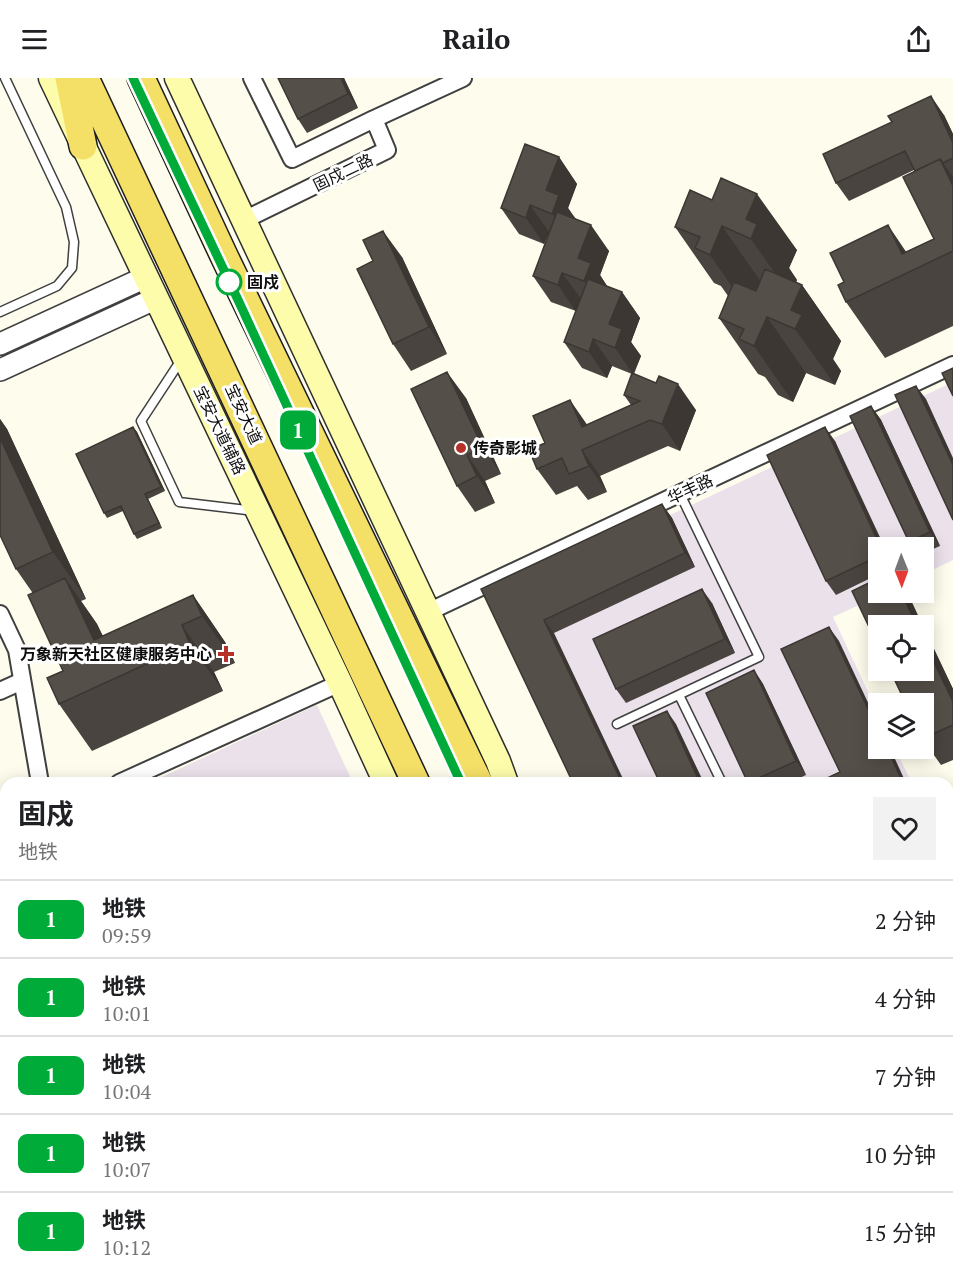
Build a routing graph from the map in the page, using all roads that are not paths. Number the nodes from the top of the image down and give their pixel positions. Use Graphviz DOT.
graph roads {
  1 [pos="5,78"];
  2 [pos="51,78"];
  3 [pos="69,78"];
  4 [pos="85,78"];
  5 [pos="141,78"];
  6 [pos="177,78"];
  7 [pos="252,78"];
  8 [pos="463,78"];
  9 [pos="374,119"];
  10 [pos="83,146"];
  11 [pos="244,220"];
  12 [pos="151,288"];
  13 [pos="0,312"];
  14 [pos="0,344"];
  15 [pos="184,356"];
  16 [pos="953,366"];
  17 [pos="0,370"];
  18 [pos="680,494"];
  19 [pos="259,512"];
  20 [pos="428,612"];
  21 [pos="0,614"];
  22 [pos="22,681"];
  23 [pos="340,683"];
  24 [pos="0,692"];
  25 [pos="679,695"];
  26 [pos="617,724"];
  27 [pos="39,777"];
  28 [pos="132,777"];
  29 [pos="383,777"];
  30 [pos="413,777"];
  31 [pos="476,777"];
  32 [pos="504,777"];
  33 [pos="719,777"];
  1 -- 13 [label="lane"];
  2 -- 10 [label="main road, 宝安大道辅路"];
  3 -- 10 [label="main road"];
  4 -- 30 [label="main road, 宝安大道"];
  5 -- 31 [label="main road"];
  6 -- 11 [label="main road"];
  7 -- 9 [label="street"];
  8 -- 9 [label="street"];
  9 -- 11 [label="street, 固戍二路"];
  10 -- 12 [label="main road, 宝安大道辅路"];
  11 -- 20 [label="main road"];
  12 -- 14 [label="street"];
  12 -- 15 [label="main road, 宝安大道辅路"];
  12 -- 17 [label="street"];
  15 -- 19 [label="main road, 宝安大道辅路"];
  15 -- 19 [label="lane"];
  16 -- 18 [label="street, 华丰路"];
  18 -- 20 [label="street, 华丰路"];
  18 -- 25 [label="lane"];
  19 -- 23 [label="main road, 宝安大道辅路"];
  20 -- 32 [label="main road"];
  21 -- 22 [label="street"];
  22 -- 24 [label="street"];
  22 -- 27 [label="street"];
  23 -- 28 [label="street"];
  23 -- 29 [label="main road, 宝安大道辅路"];
  25 -- 26 [label="lane"];
  25 -- 33 [label="lane"];
}
